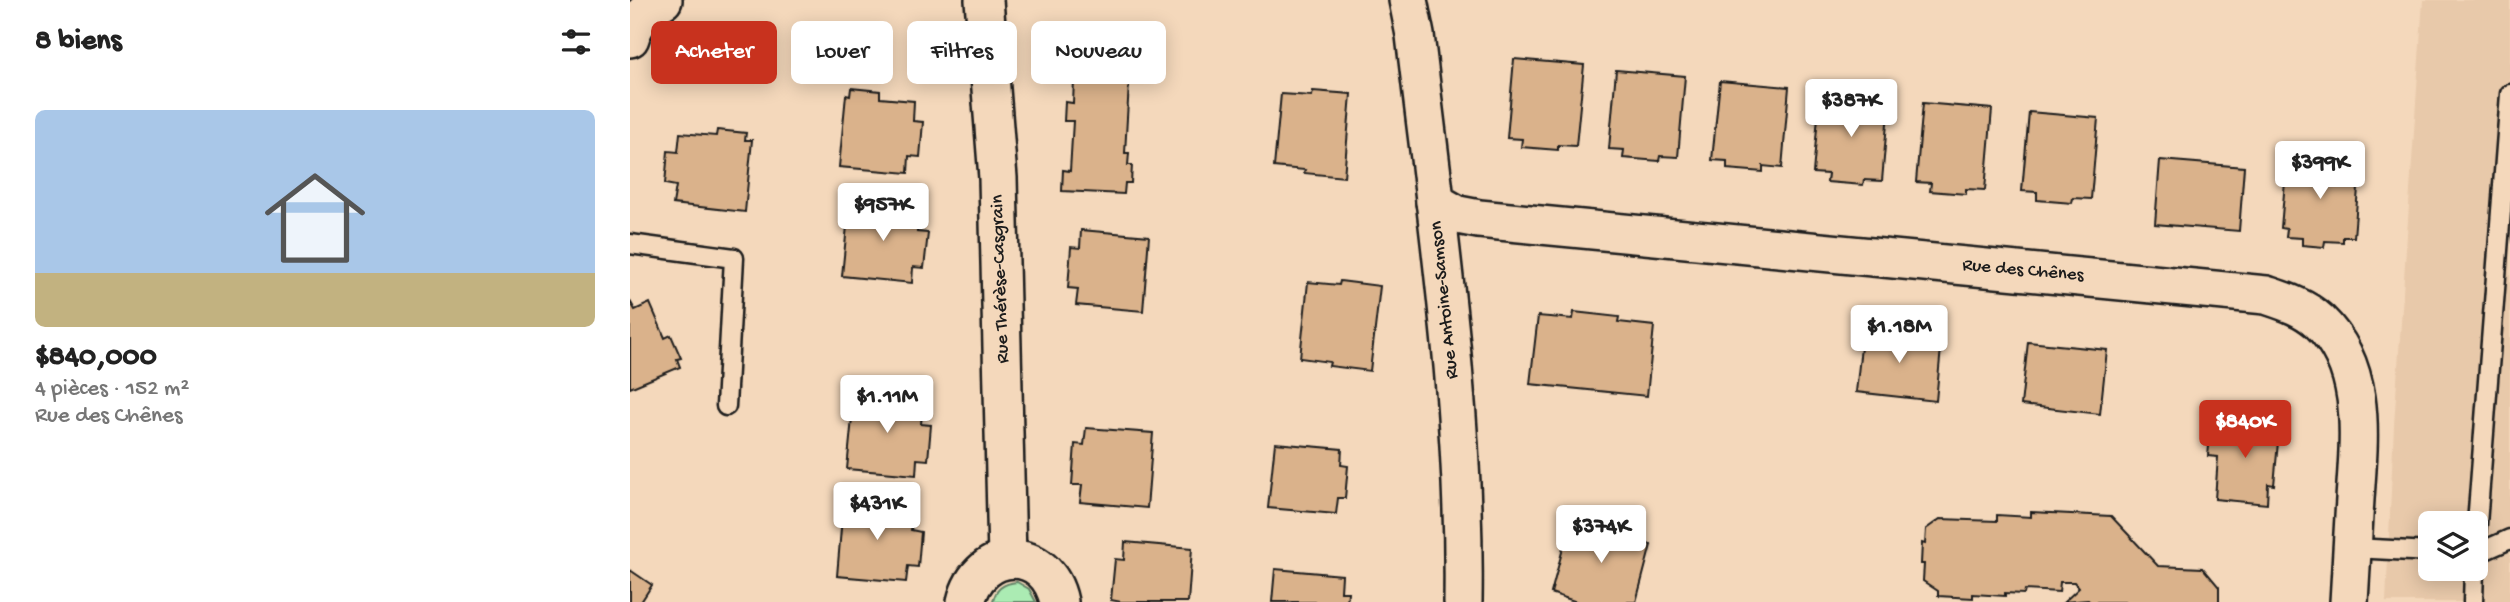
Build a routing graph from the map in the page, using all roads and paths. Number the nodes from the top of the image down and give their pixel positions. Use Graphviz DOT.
graph roads {
  1 [pos="663,0"];
  2 [pos="984,0"];
  3 [pos="1408,0"];
  4 [pos="630,38"];
  5 [pos="2510,94"];
  6 [pos="1434,202"];
  7 [pos="630,244"];
  8 [pos="726,406"];
  9 [pos="2478,511"];
  10 [pos="2510,539"];
  11 [pos="2353,548"];
  12 [pos="2488,549"];
  13 [pos="2418,551"];
  14 [pos="1007,559"];
  15 [pos="2474,581"];
  16 [pos="966,602"];
  17 [pos="1059,602"];
  18 [pos="1463,602"];
  19 [pos="2349,602"];
  20 [pos="2473,602"];
  1 -- 4 [label="street"];
  2 -- 14 [label="street, Rue Thérèse-Casgrain"];
  3 -- 6 [label="street, Rue Antoine-Samson"];
  5 -- 9 [label="lane"];
  6 -- 11 [label="street, Rue des Chênes"];
  6 -- 18 [label="street, Rue Antoine-Samson"];
  7 -- 8 [label="lane"];
  10 -- 12 [label="lane"];
  11 -- 13 [label="lane"];
  11 -- 19 [label="street, Rue des Chênes"];
  14 -- 16 [label="street"];
  14 -- 17 [label="street"];
  15 -- 20 [label="lane"];
}
